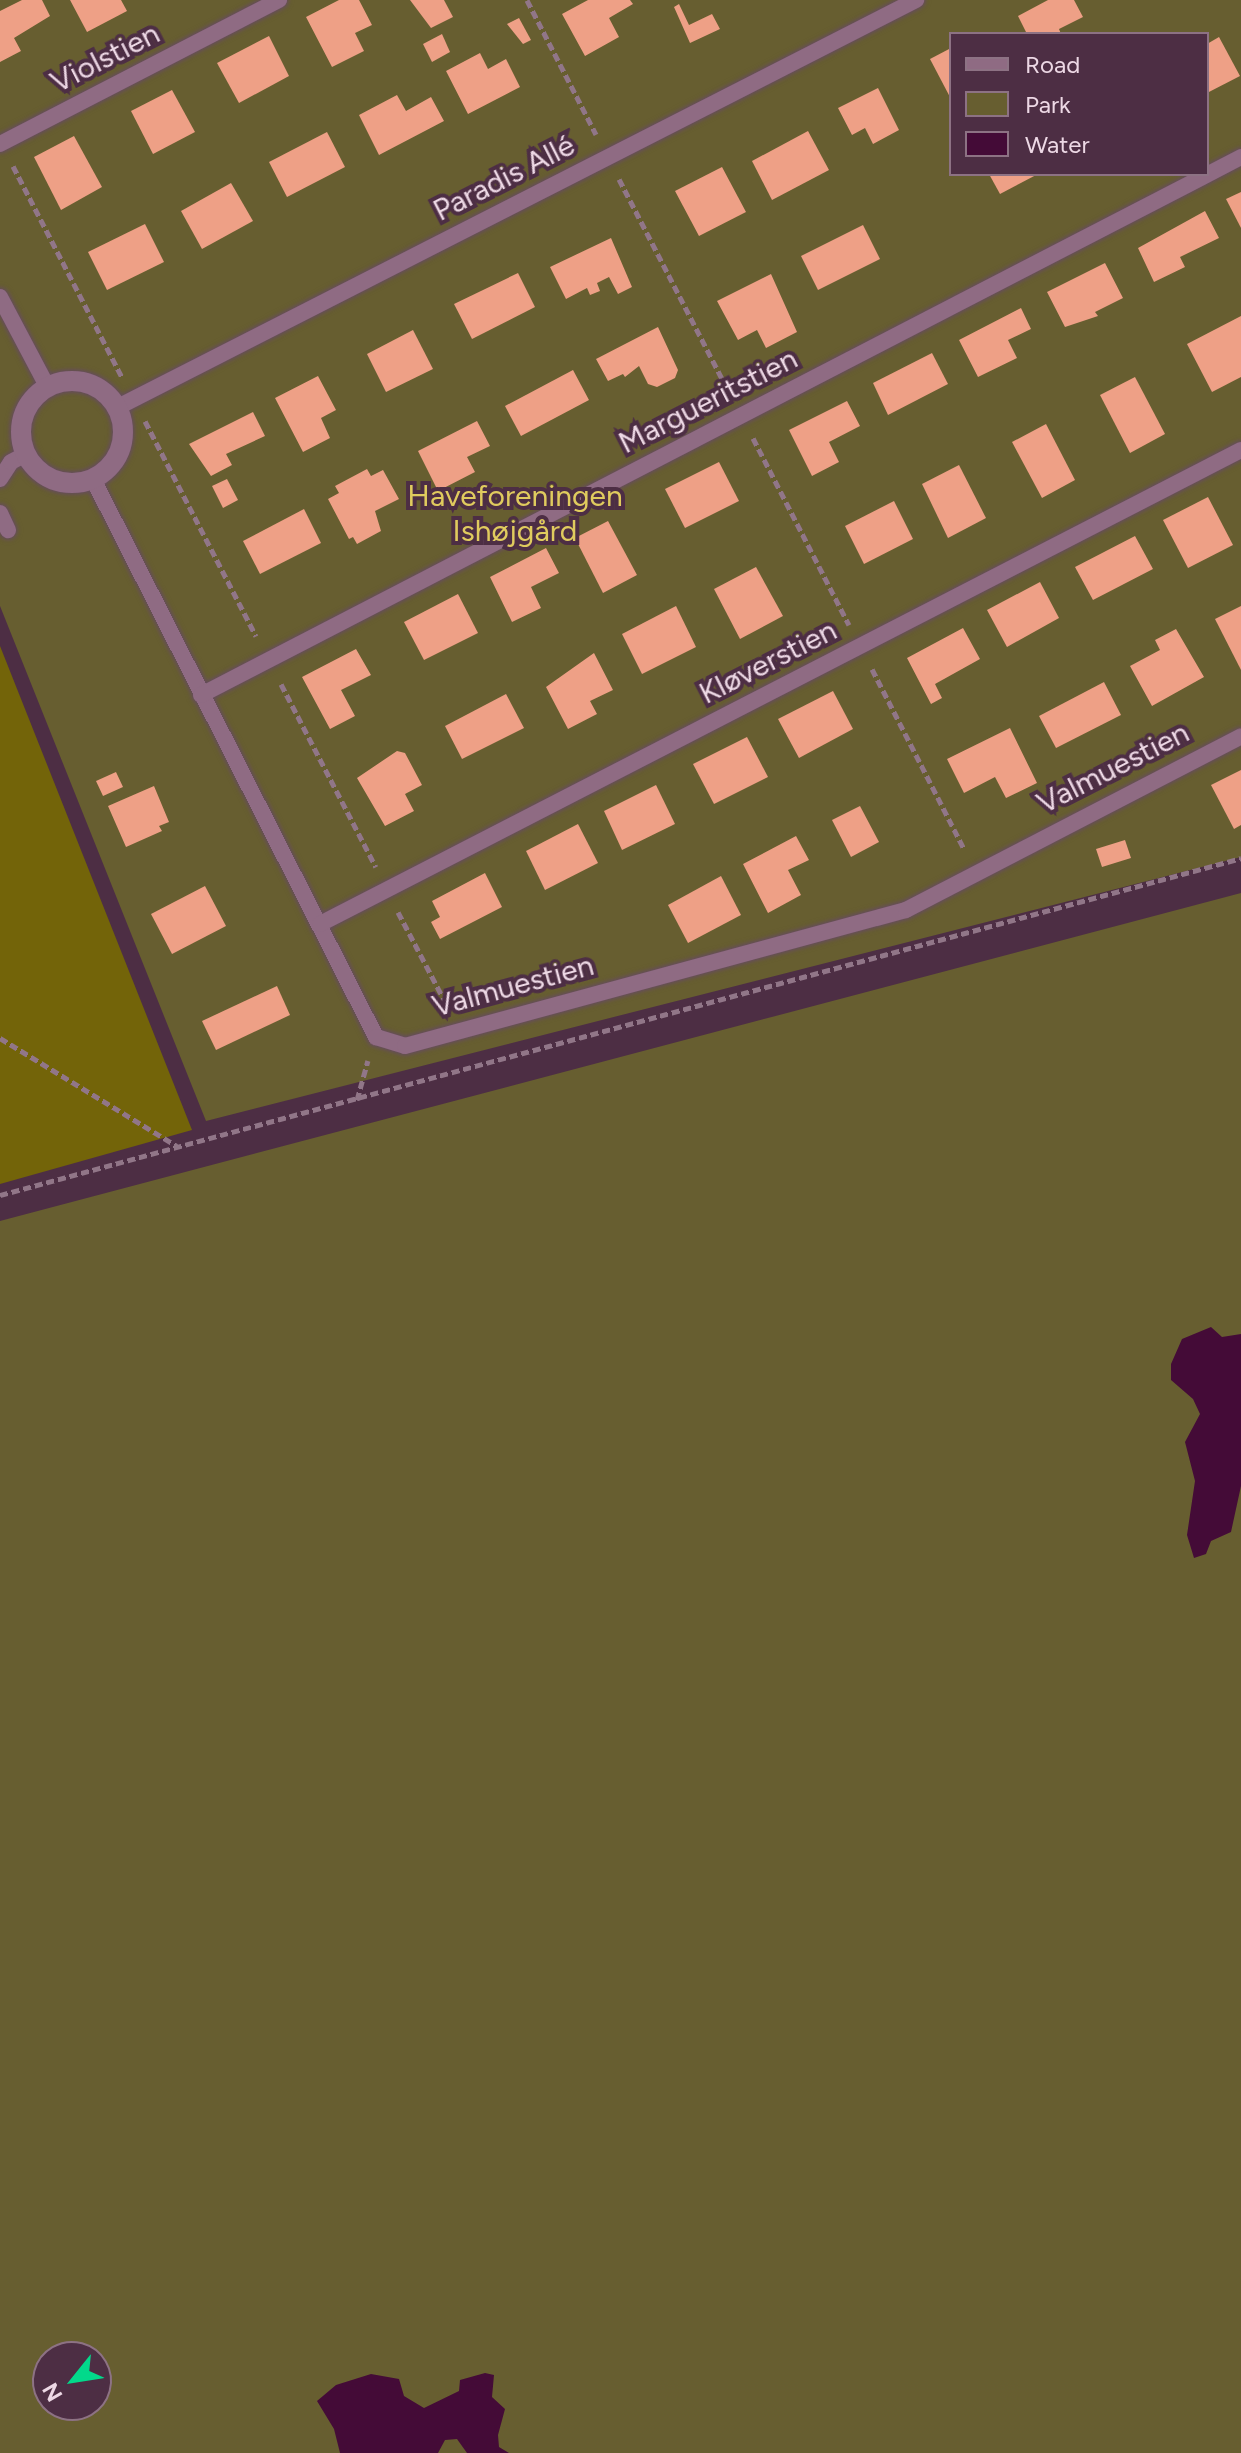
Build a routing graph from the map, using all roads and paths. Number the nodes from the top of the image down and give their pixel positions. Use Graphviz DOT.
graph roads {
  1 [pos="279,0"];
  2 [pos="916,0"];
  3 [pos="0,143"];
  4 [pos="1241,157"];
  5 [pos="1209,174"];
  6 [pos="1204,176"];
  7 [pos="0,297"];
  8 [pos="47,386"];
  9 [pos="126,403"];
  10 [pos="1241,450"];
  11 [pos="26,454"];
  12 [pos="0,479"];
  13 [pos="93,479"];
  14 [pos="0,513"];
  15 [pos="8,530"];
  16 [pos="268,660"];
  17 [pos="201,695"];
  18 [pos="1241,736"];
  19 [pos="1241,858"];
  20 [pos="387,889"];
  21 [pos="320,924"];
  22 [pos="460,1032"];
  23 [pos="376,1037"];
  24 [pos="0,1038"];
  25 [pos="357,1101"];
  26 [pos="178,1146"];
  27 [pos="0,1195"];
  1 -- 3 [label="lane, Violstien"];
  2 -- 9 [label="lane, Paradis Allé"];
  3 -- 9 [label="path"];
  4 -- 5 [label="lane, Margueritstien"];
  6 -- 16 [label="lane, Margueritstien"];
  7 -- 8 [label="lane"];
  8 -- 9 [label="street"];
  8 -- 11 [label="street"];
  9 -- 13 [label="street"];
  9 -- 16 [label="path"];
  10 -- 20 [label="lane, Kløverstien"];
  11 -- 12 [label="lane"];
  11 -- 13 [label="street"];
  13 -- 17 [label="lane"];
  14 -- 15 [label="lane"];
  16 -- 17 [label="lane, Margueritstien"];
  16 -- 20 [label="path"];
  17 -- 21 [label="lane"];
  18 -- 22 [label="lane, Valmuestien"];
  19 -- 25 [label="path"];
  20 -- 21 [label="lane, Kløverstien"];
  20 -- 22 [label="path"];
  21 -- 23 [label="lane"];
  22 -- 23 [label="lane, Valmuestien"];
  23 -- 25 [label="path"];
  24 -- 26 [label="path"];
  25 -- 26 [label="path"];
  26 -- 27 [label="path"];
}
